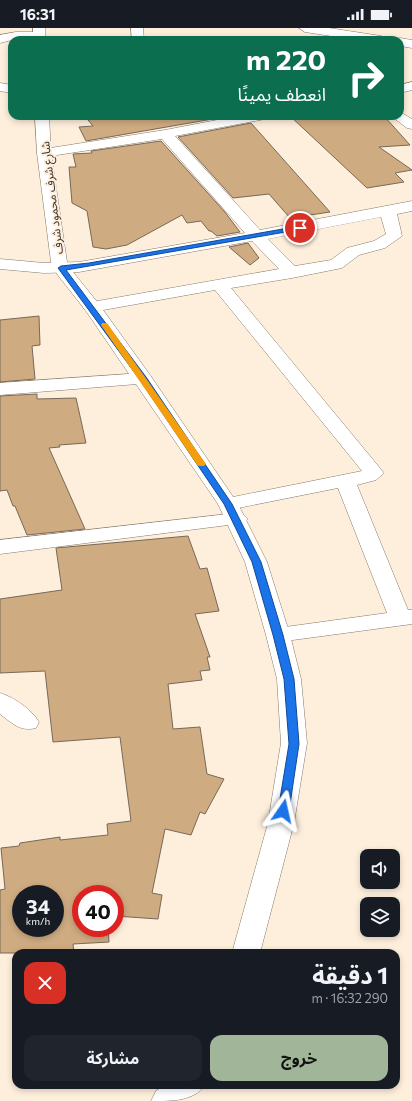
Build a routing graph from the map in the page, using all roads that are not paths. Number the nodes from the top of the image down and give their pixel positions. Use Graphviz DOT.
graph roads {
  1 [pos="305,28"];
  2 [pos="39,35"];
  3 [pos="16,36"];
  4 [pos="354,36"];
  5 [pos="42,120"];
  6 [pos="239,120"];
  7 [pos="165,134"];
  8 [pos="44,153"];
  9 [pos="412,206"];
  10 [pos="388,211"];
  11 [pos="256,236"];
  12 [pos="0,264"];
  13 [pos="61,268"];
  14 [pos="292,273"];
  15 [pos="220,285"];
  16 [pos="92,307"];
  17 [pos="143,379"];
  18 [pos="0,389"];
  19 [pos="345,481"];
  20 [pos="232,511"];
  21 [pos="0,547"];
  22 [pos="406,617"];
  23 [pos="278,635"];
  24 [pos="0,701"];
  25 [pos="27,722"];
  26 [pos="247,949"];
  27 [pos="183,1089"];
  28 [pos="167,1101"];
  1 -- 4 [label="street"];
  2 -- 3 [label="street"];
  5 -- 8 [label="street, شارع شرف محمود شرف"];
  6 -- 7 [label="street"];
  7 -- 8 [label="street"];
  7 -- 11 [label="street"];
  8 -- 13 [label="street, شارع شرف محمود شرف"];
  9 -- 10 [label="street"];
  10 -- 11 [label="street"];
  10 -- 14 [label="street"];
  11 -- 13 [label="street"];
  11 -- 14 [label="street"];
  12 -- 13 [label="street"];
  13 -- 16 [label="street, شارع شرف محمود شرف"];
  14 -- 15 [label="street"];
  15 -- 16 [label="street"];
  15 -- 19 [label="street"];
  16 -- 17 [label="street, شارع شرف محمود شرف"];
  17 -- 18 [label="street"];
  17 -- 20 [label="street, شارع شرف محمود شرف"];
  19 -- 20 [label="street"];
  19 -- 22 [label="street"];
  20 -- 21 [label="street"];
  20 -- 23 [label="street, شارع شرف محمود شرف"];
  22 -- 23 [label="street"];
  23 -- 26 [label="street, شارع شرف محمود شرف"];
  24 -- 25 [label="street"];
  27 -- 28 [label="street"];
}
